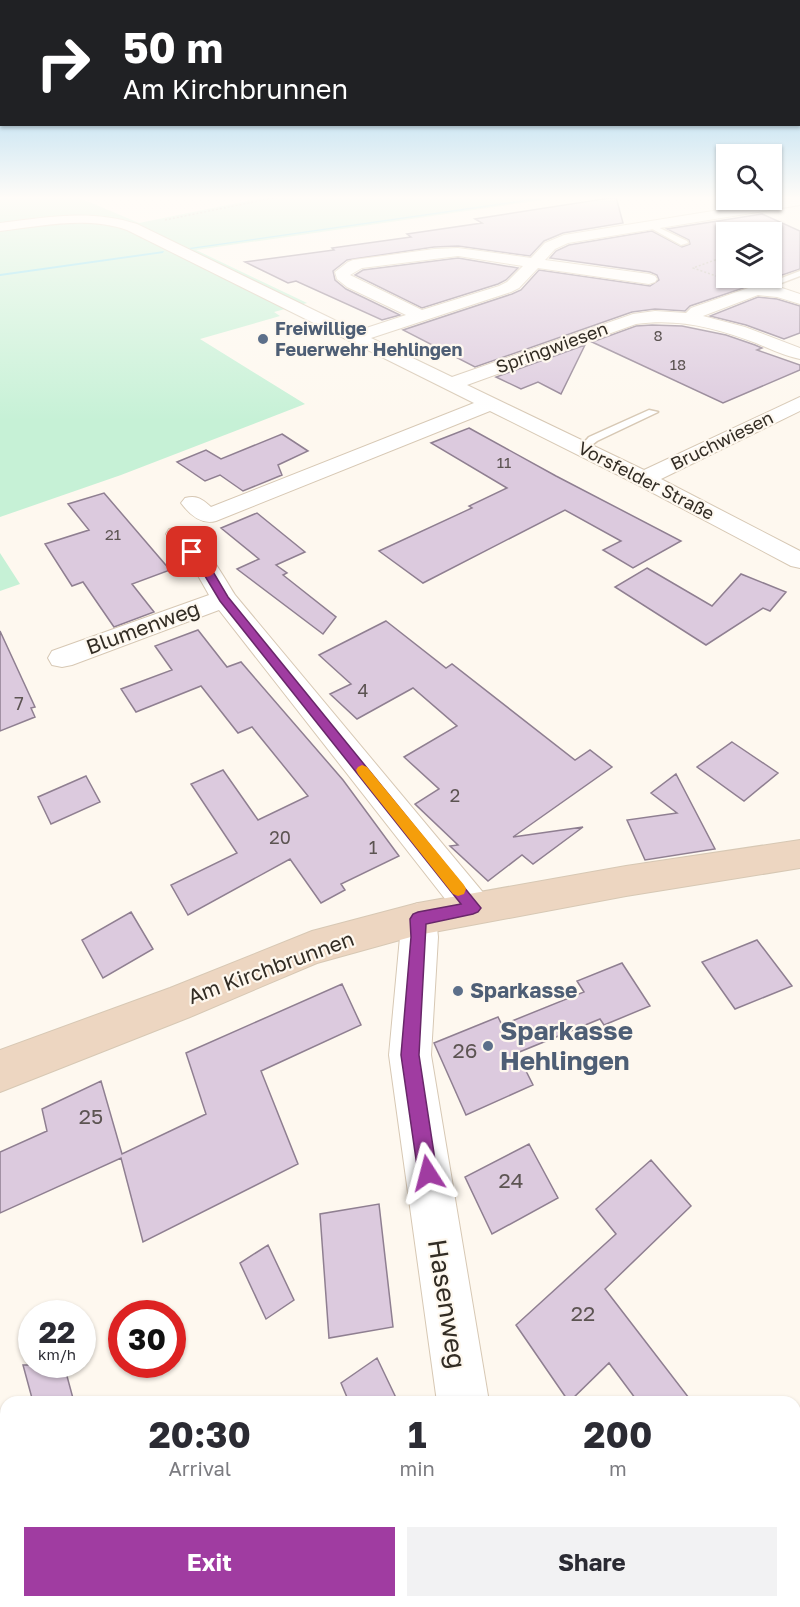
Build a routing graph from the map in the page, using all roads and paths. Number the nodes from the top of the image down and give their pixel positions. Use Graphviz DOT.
graph roads {
  1 [pos="220,271"];
  2 [pos="344,271"];
  3 [pos="526,271"];
  4 [pos="592,271"];
  5 [pos="800,273"];
  6 [pos="650,279"];
  7 [pos="782,280"];
  8 [pos="761,288"];
  9 [pos="800,299"];
  10 [pos="421,316"];
  11 [pos="691,317"];
  12 [pos="354,338"];
  13 [pos="800,354"];
  14 [pos="451,384"];
  15 [pos="800,403"];
  16 [pos="489,404"];
  17 [pos="653,412"];
  18 [pos="583,449"];
  19 [pos="644,478"];
  20 [pos="193,503"];
  21 [pos="178,534"];
  22 [pos="800,561"];
  23 [pos="224,599"];
  24 [pos="62,658"];
  25 [pos="800,854"];
  26 [pos="473,908"];
  27 [pos="418,919"];
  28 [pos="0,1071"];
  29 [pos="462,1396"];
  1 -- 12 [label="street, Vorsfelder Straße"];
  2 -- 10 [label="street"];
  3 -- 10 [label="street"];
  4 -- 6 [label="street"];
  5 -- 7 [label="lane"];
  8 -- 9 [label="street"];
  8 -- 11 [label="street, Springwiesen"];
  10 -- 12 [label="street"];
  11 -- 13 [label="street, Springwiesen"];
  11 -- 14 [label="street, Springwiesen"];
  12 -- 14 [label="street, Vorsfelder Straße"];
  14 -- 16 [label="street, Vorsfelder Straße"];
  15 -- 19 [label="street, Bruchwiesen"];
  16 -- 18 [label="street, Vorsfelder Straße"];
  16 -- 20 [label="street"];
  17 -- 18 [label="lane"];
  18 -- 19 [label="street, Vorsfelder Straße"];
  19 -- 22 [label="street, Vorsfelder Straße"];
  21 -- 23 [label="street, Blumenweg"];
  23 -- 24 [label="street, Blumenweg"];
  23 -- 26 [label="street, Blumenweg"];
  25 -- 26 [label="main road, Am Kirchbrunnen"];
  26 -- 27 [label="main road, Am Kirchbrunnen"];
  27 -- 28 [label="main road, Am Kirchbrunnen"];
  27 -- 29 [label="street, Hasenweg"];
}
